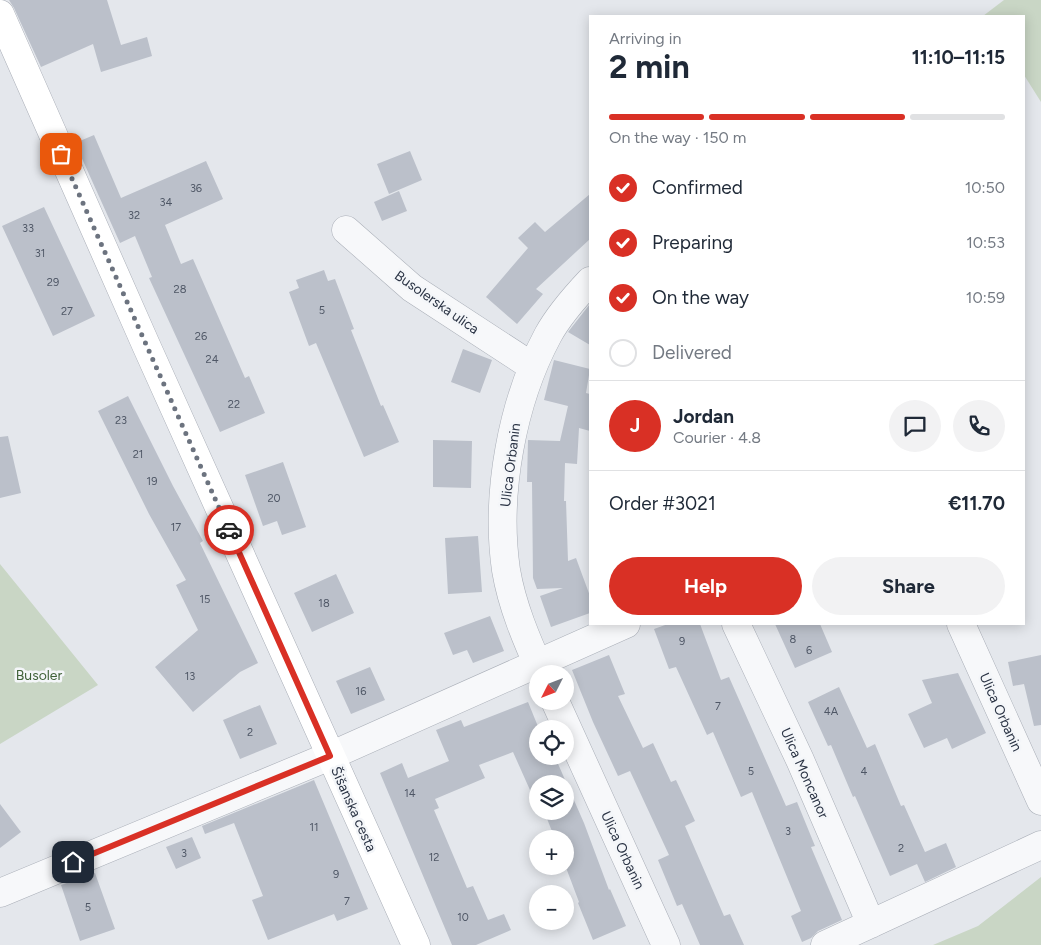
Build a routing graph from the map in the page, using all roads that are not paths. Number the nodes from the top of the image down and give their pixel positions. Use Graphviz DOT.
graph roads {
  1 [pos="0,14"];
  2 [pos="346,230"];
  3 [pos="589,282"];
  4 [pos="533,367"];
  5 [pos="624,625"];
  6 [pos="736,625"];
  7 [pos="961,625"];
  8 [pos="538,665"];
  9 [pos="548,665"];
  10 [pos="529,674"];
  11 [pos="559,710"];
  12 [pos="330,756"];
  13 [pos="1041,801"];
  14 [pos="1041,845"];
  15 [pos="0,893"];
  16 [pos="871,924"];
  17 [pos="416,945"];
  18 [pos="666,945"];
  19 [pos="825,945"];
  1 -- 12 [label="main road, Šišanska cesta"];
  2 -- 4 [label="street, Busolerska ulica"];
  3 -- 4 [label="street, Ulica Orbanin"];
  4 -- 8 [label="street, Ulica Orbanin"];
  5 -- 9 [label="street"];
  6 -- 16 [label="street, Ulica Moncanor"];
  7 -- 13 [label="street, Ulica Orbanin"];
  10 -- 12 [label="street"];
  11 -- 18 [label="street, Ulica Orbanin"];
  12 -- 15 [label="street"];
  12 -- 17 [label="main road, Šišanska cesta"];
  14 -- 16 [label="street"];
  16 -- 19 [label="street"];
}
